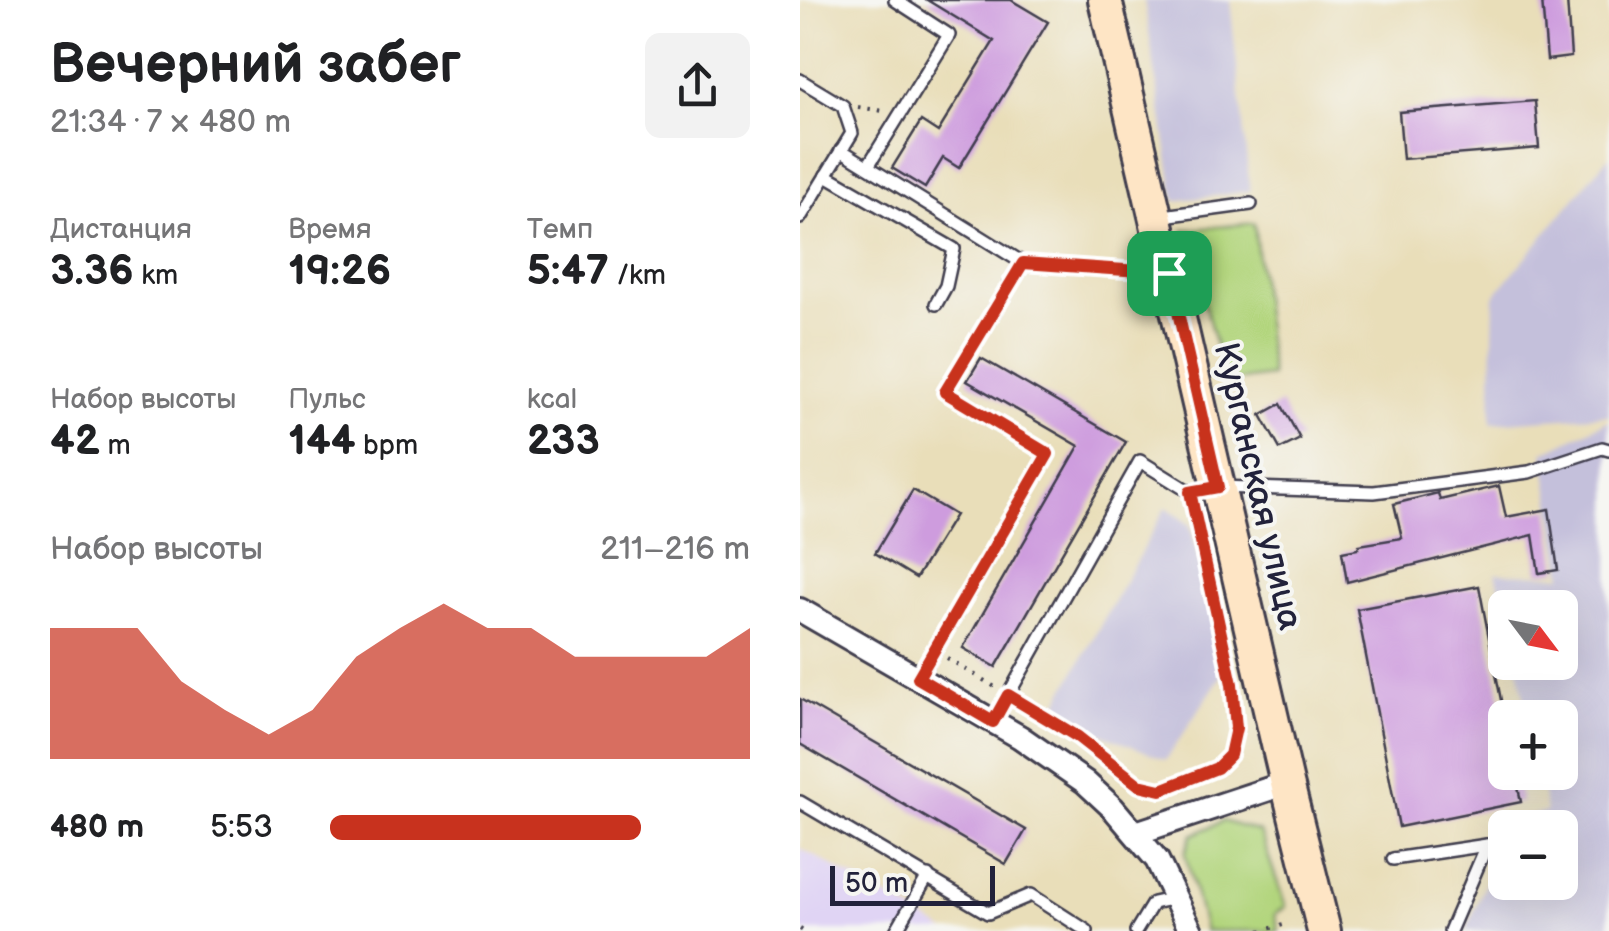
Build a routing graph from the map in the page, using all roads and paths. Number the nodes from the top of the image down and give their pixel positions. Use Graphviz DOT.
graph roads {
  1 [pos="896,0"];
  2 [pos="1106,0"];
  3 [pos="800,80"];
  4 [pos="865,107"];
  5 [pos="887,112"];
  6 [pos="841,150"];
  7 [pos="868,166"];
  8 [pos="826,176"];
  9 [pos="1251,204"];
  10 [pos="1156,217"];
  11 [pos="800,218"];
  12 [pos="1023,263"];
  13 [pos="1169,273"];
  14 [pos="936,304"];
  15 [pos="1609,450"];
  16 [pos="1204,490"];
  17 [pos="800,610"];
  18 [pos="934,651"];
  19 [pos="918,678"];
  20 [pos="1008,695"];
  21 [pos="993,722"];
  22 [pos="1286,783"];
  23 [pos="800,802"];
  24 [pos="1136,834"];
  25 [pos="1393,859"];
  26 [pos="928,876"];
  27 [pos="1176,898"];
  28 [pos="1283,925"];
  29 [pos="896,931"];
  30 [pos="1087,931"];
  31 [pos="1136,931"];
  32 [pos="1191,931"];
  33 [pos="1260,931"];
  34 [pos="1324,931"];
  35 [pos="1450,931"];
  1 -- 7 [label="lane"];
  2 -- 10 [label="street, Курганская улица"];
  3 -- 6 [label="lane"];
  4 -- 5 [label="path"];
  6 -- 7 [label="lane"];
  6 -- 8 [label="lane"];
  7 -- 12 [label="lane"];
  8 -- 11 [label="lane"];
  8 -- 14 [label="lane"];
  9 -- 10 [label="lane"];
  10 -- 13 [label="street, Курганская улица"];
  12 -- 13 [label="lane"];
  12 -- 18 [label="lane"];
  13 -- 16 [label="street, Курганская улица"];
  15 -- 16 [label="lane"];
  16 -- 20 [label="lane"];
  16 -- 20 [label="path"];
  16 -- 22 [label="street, Курганская улица"];
  17 -- 19 [label="street"];
  18 -- 19 [label="lane"];
  18 -- 20 [label="path"];
  19 -- 21 [label="street"];
  20 -- 21 [label="lane"];
  21 -- 24 [label="street"];
  22 -- 24 [label="street"];
  22 -- 34 [label="street, Курганская улица"];
  23 -- 26 [label="lane"];
  24 -- 27 [label="street"];
  25 -- 35 [label="lane"];
  26 -- 29 [label="lane"];
  26 -- 30 [label="lane"];
  27 -- 31 [label="lane"];
  27 -- 32 [label="street"];
  28 -- 33 [label="path"];
}
